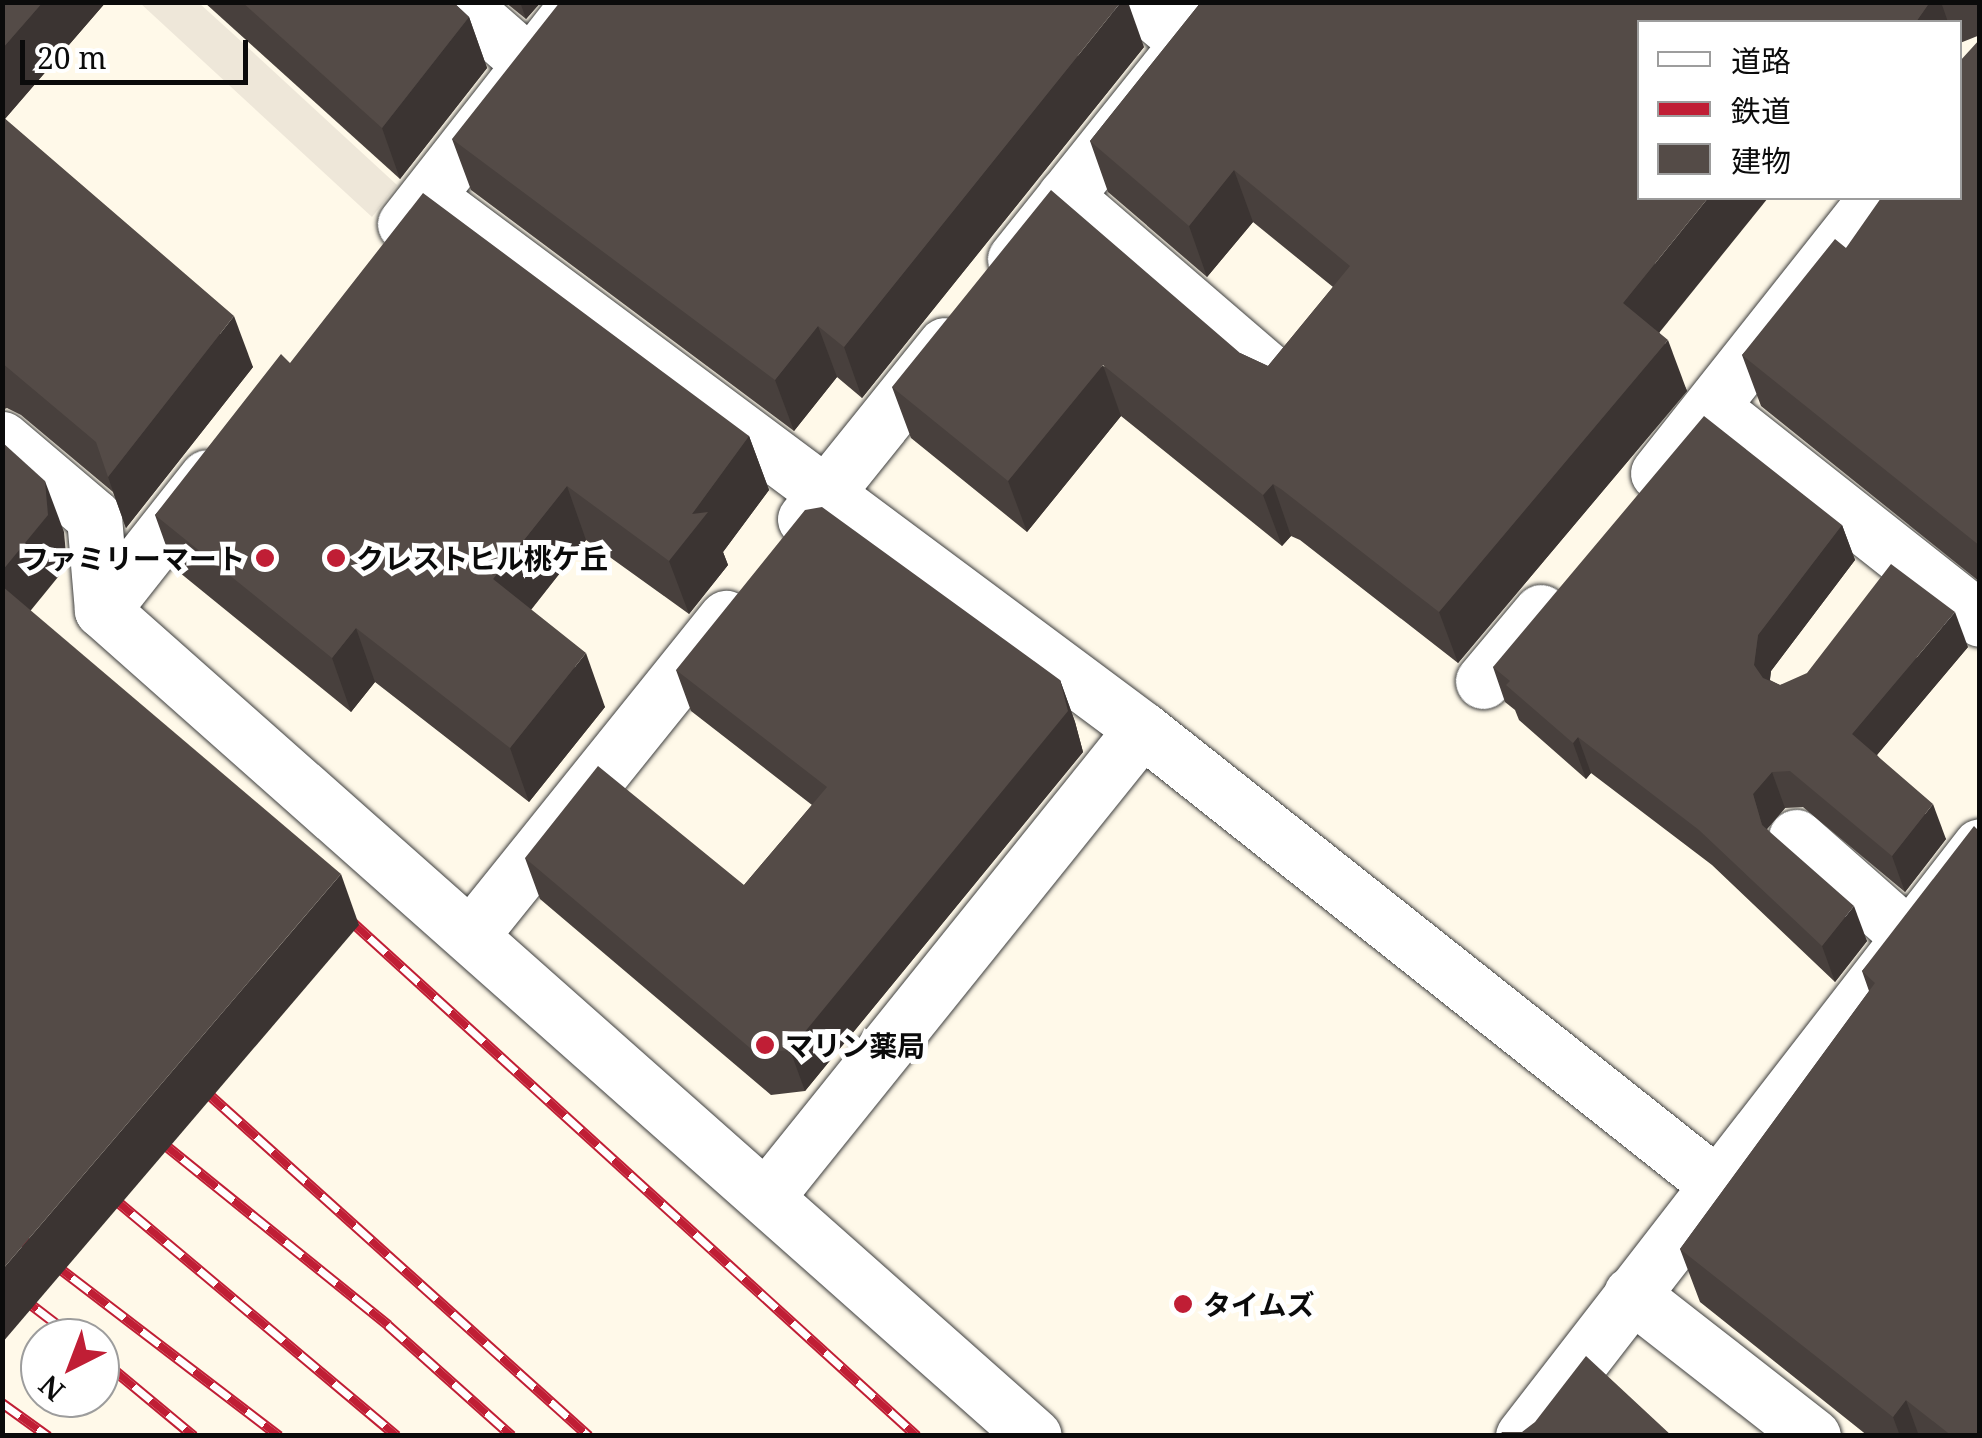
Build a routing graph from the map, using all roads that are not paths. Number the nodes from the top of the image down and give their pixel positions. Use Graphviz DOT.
graph roads {
  1 [pos="459,2"];
  2 [pos="579,2"];
  3 [pos="1139,2"];
  4 [pos="1205,23"];
  5 [pos="531,66"];
  6 [pos="1066,196"];
  7 [pos="428,197"];
  8 [pos="1874,200"];
  9 [pos="372,266"];
  10 [pos="1279,380"];
  11 [pos="1712,408"];
  12 [pos="242,432"];
  13 [pos="2,440"];
  14 [pos="827,492"];
  15 [pos="1624,514"];
  16 [pos="1898,556"];
  17 [pos="1572,575"];
  18 [pos="1864,601"];
  19 [pos="102,610"];
  20 [pos="1980,619"];
  21 [pos="1483,681"];
  22 [pos="1142,729"];
  23 [pos="1796,838"];
  24 [pos="1980,846"];
  25 [pos="471,935"];
  26 [pos="1908,936"];
  27 [pos="1716,1184"];
  28 [pos="766,1197"];
  29 [pos="1631,1294"];
  30 [pos="1034,1436"];
  31 [pos="1522,1436"];
  32 [pos="1814,1436"];
  1 -- 5 [label="street"];
  2 -- 5 [label="street"];
  3 -- 4 [label="street"];
  4 -- 6 [label="street"];
  5 -- 7 [label="street"];
  6 -- 10 [label="street"];
  6 -- 14 [label="street"];
  7 -- 9 [label="street"];
  7 -- 14 [label="street"];
  8 -- 11 [label="street"];
  11 -- 15 [label="street"];
  11 -- 16 [label="street"];
  12 -- 19 [label="street"];
  13 -- 19 [label="street"];
  14 -- 22 [label="street"];
  14 -- 25 [label="street"];
  16 -- 18 [label="street"];
  16 -- 20 [label="street"];
  17 -- 21 [label="street"];
  19 -- 25 [label="street"];
  22 -- 27 [label="street"];
  22 -- 28 [label="street"];
  23 -- 26 [label="street"];
  24 -- 26 [label="street"];
  25 -- 28 [label="street"];
  26 -- 27 [label="street"];
  27 -- 29 [label="street"];
  28 -- 30 [label="street"];
  29 -- 31 [label="street"];
  29 -- 32 [label="street"];
}
